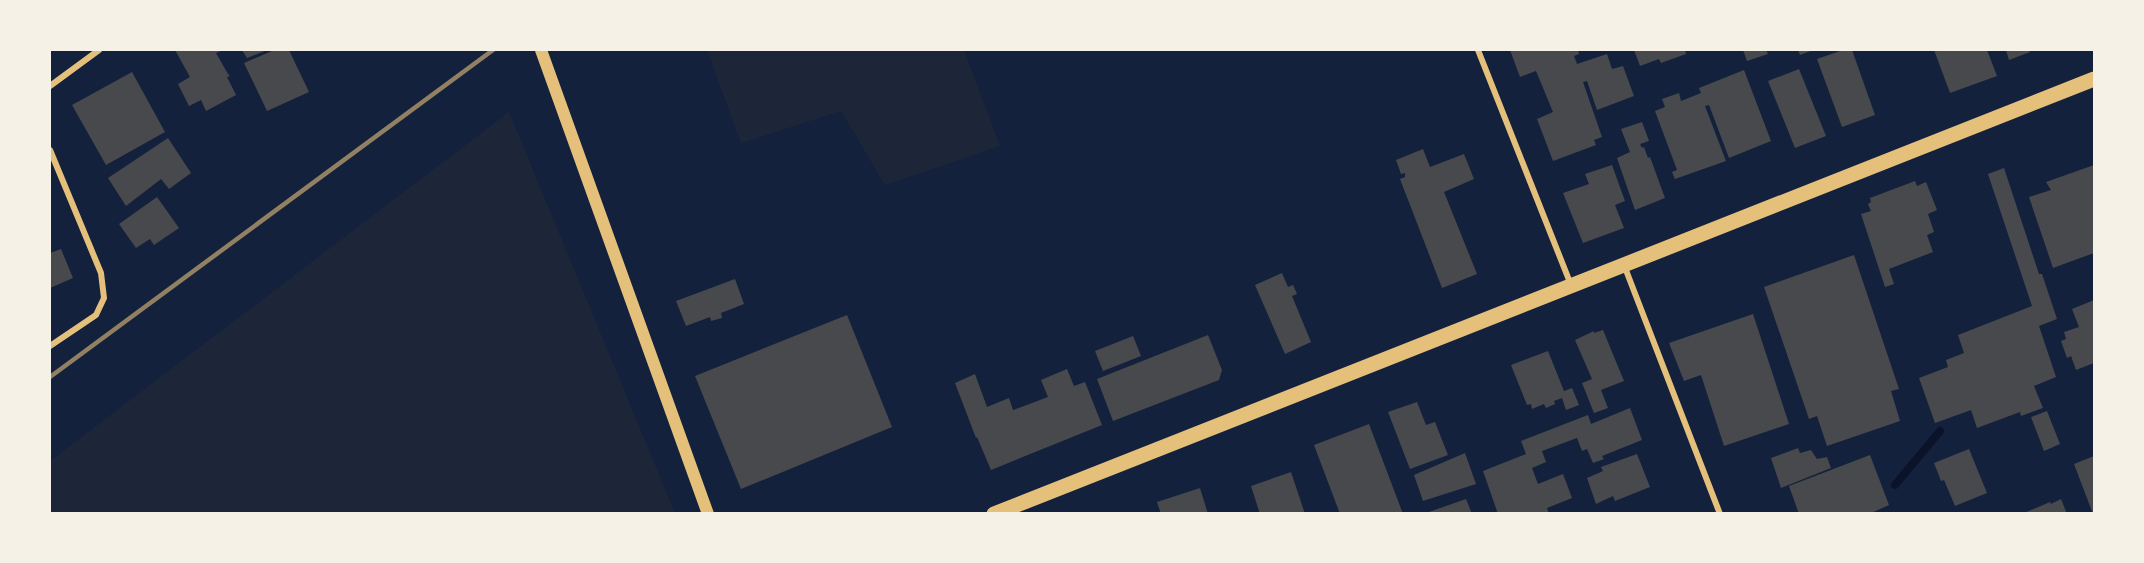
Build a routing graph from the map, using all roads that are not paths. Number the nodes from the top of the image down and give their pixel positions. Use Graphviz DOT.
graph roads {
  1 [pos="99,50"];
  2 [pos="541,50"];
  3 [pos="1478,50"];
  4 [pos="2094,79"];
  5 [pos="50,86"];
  6 [pos="50,150"];
  7 [pos="1624,265"];
  8 [pos="1572,285"];
  9 [pos="50,346"];
  10 [pos="708,513"];
  11 [pos="994,513"];
  12 [pos="1720,513"];
  1 -- 5 [label="street"];
  2 -- 10 [label="main road"];
  3 -- 8 [label="street"];
  4 -- 7 [label="main road"];
  6 -- 9 [label="street"];
  7 -- 8 [label="main road"];
  7 -- 12 [label="street"];
  8 -- 11 [label="main road"];
}
